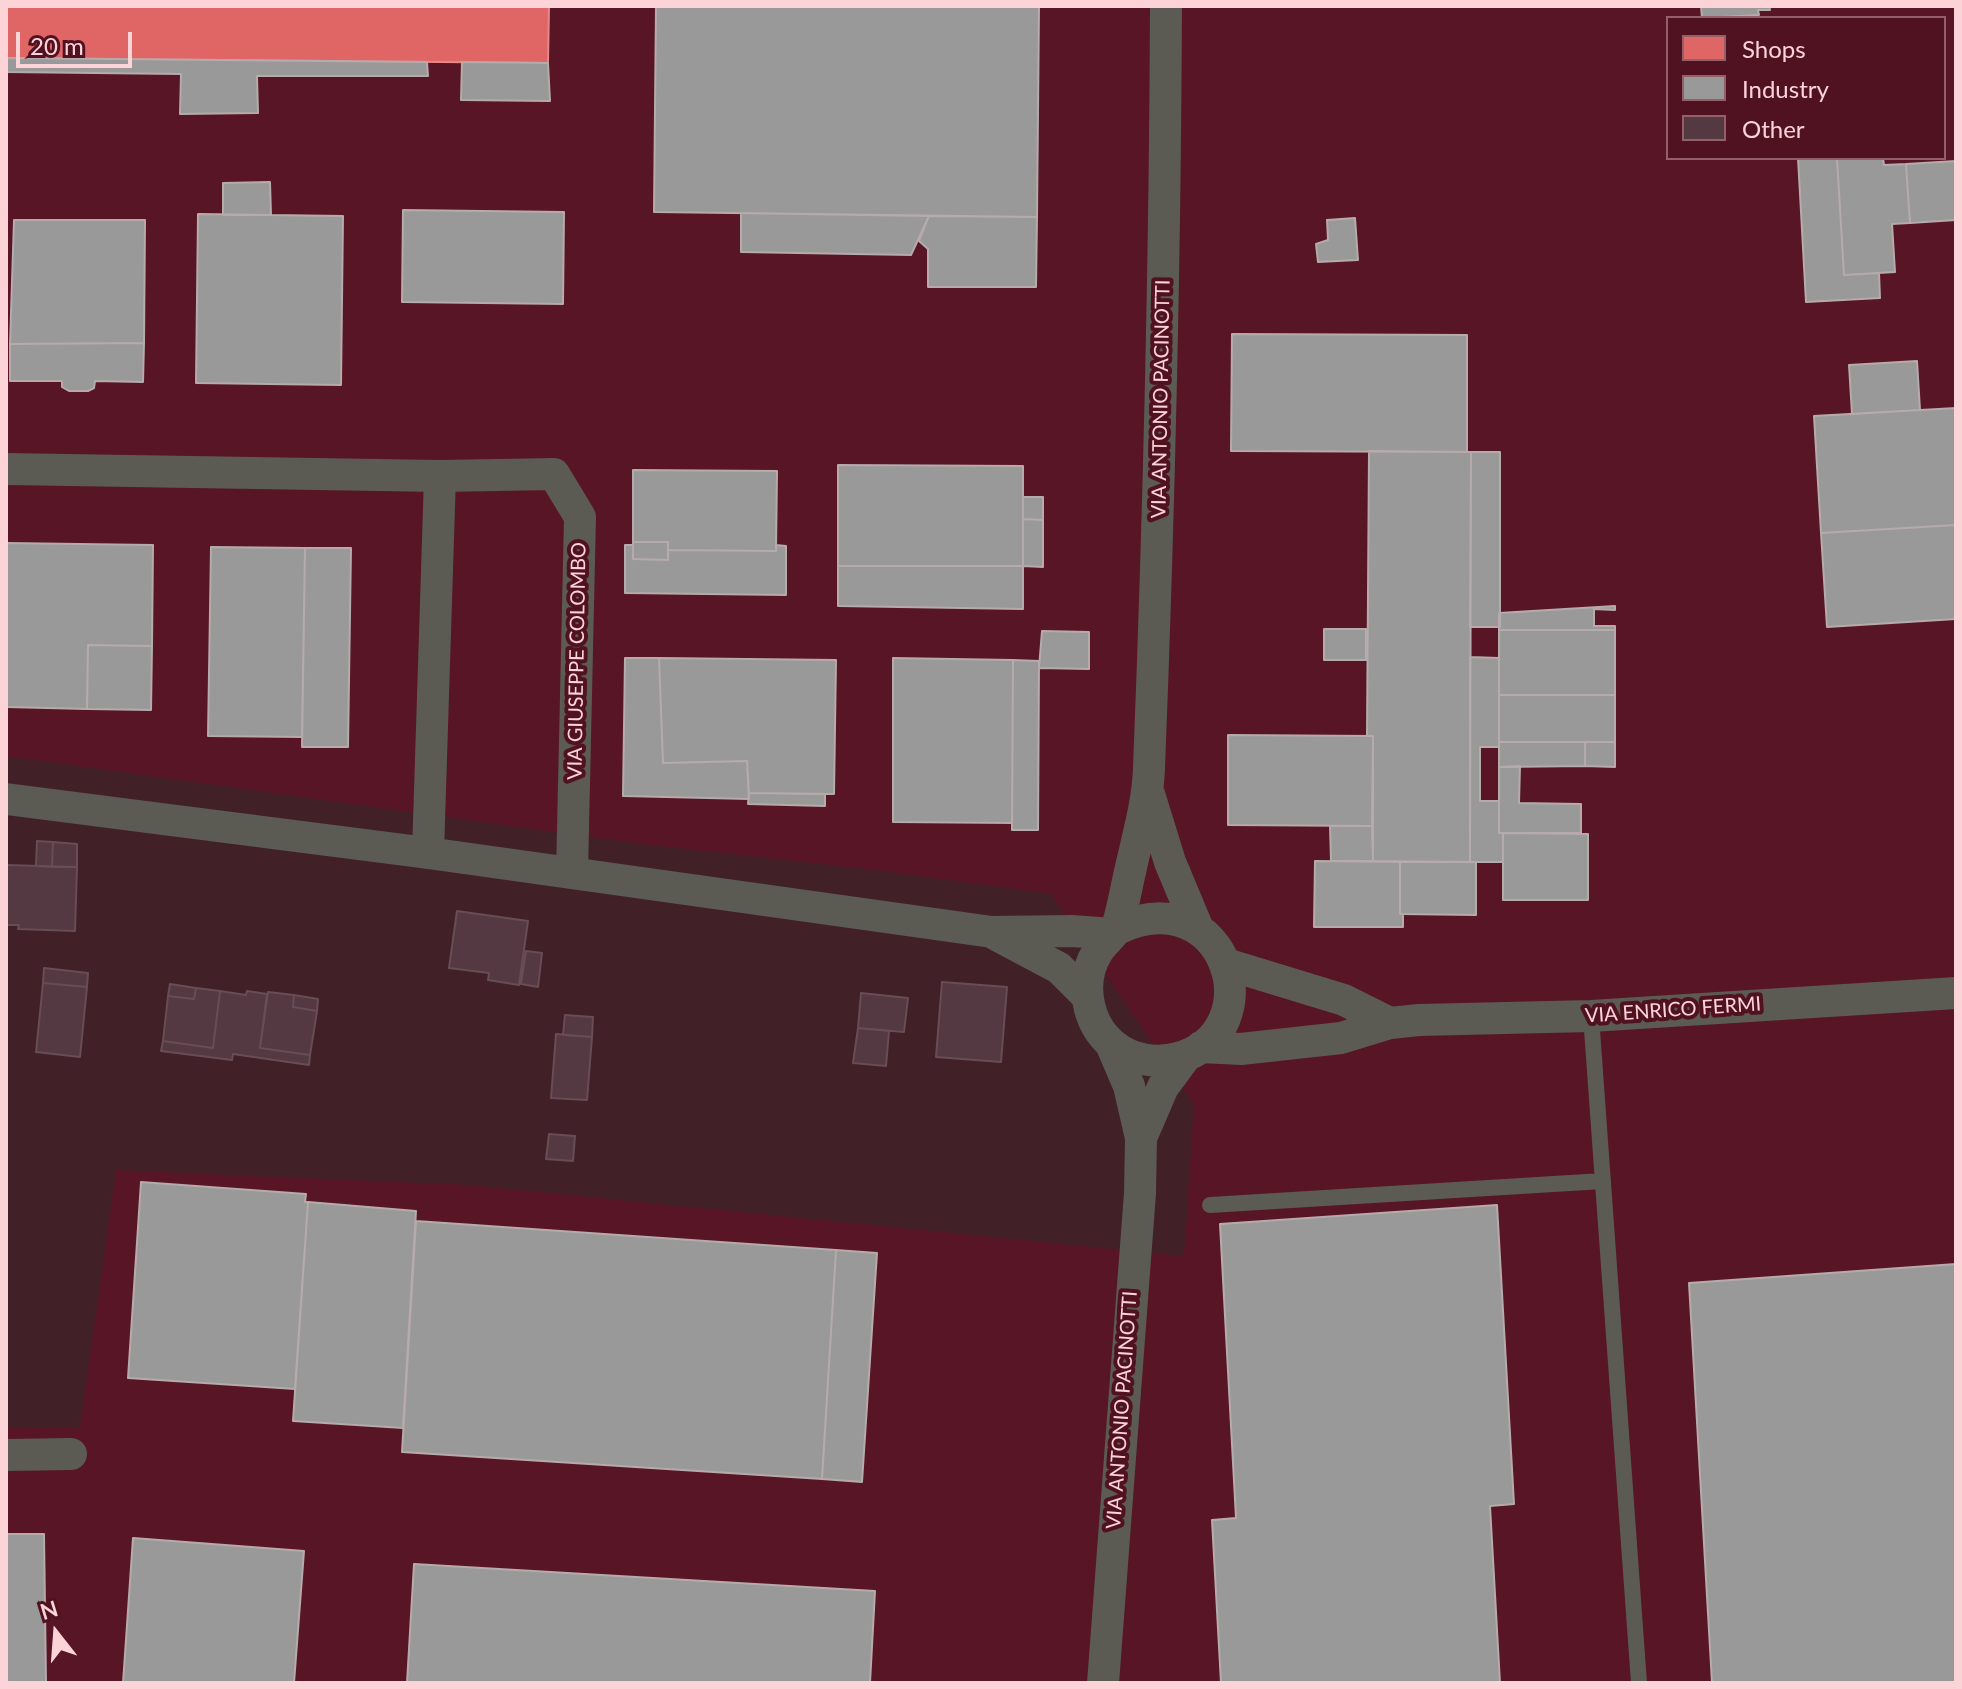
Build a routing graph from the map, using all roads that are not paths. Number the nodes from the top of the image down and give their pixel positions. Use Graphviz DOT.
graph roads {
  1 [pos="1166,6"];
  2 [pos="6,469"];
  3 [pos="440,476"];
  4 [pos="1148,791"];
  5 [pos="6,799"];
  6 [pos="428,853"];
  7 [pos="572,873"];
  8 [pos="1198,929"];
  9 [pos="992,932"];
  10 [pos="1114,932"];
  11 [pos="1226,964"];
  12 [pos="1956,993"];
  13 [pos="1086,995"];
  14 [pos="1591,1016"];
  15 [pos="1390,1023"];
  16 [pos="1111,1044"];
  17 [pos="1193,1052"];
  18 [pos="1141,1138"];
  19 [pos="1603,1181"];
  20 [pos="1210,1205"];
  21 [pos="71,1454"];
  22 [pos="6,1455"];
  23 [pos="1103,1683"];
  24 [pos="1639,1683"];
  1 -- 4 [label="street, VIA ANTONIO PACINOTTI"];
  2 -- 3 [label="street, VIA GIUSEPPE COLOMBO"];
  3 -- 6 [label="street"];
  3 -- 7 [label="street, VIA GIUSEPPE COLOMBO"];
  4 -- 8 [label="street, VIA ANTONIO PACINOTTI"];
  4 -- 10 [label="street, VIA ANTONIO PACINOTTI"];
  5 -- 6 [label="street"];
  6 -- 7 [label="street"];
  7 -- 9 [label="street"];
  8 -- 10 [label="street"];
  8 -- 11 [label="street, VIA ANTONIO PACINOTTI"];
  9 -- 10 [label="street"];
  9 -- 13 [label="street"];
  10 -- 13 [label="street, VIA ANTONIO PACINOTTI"];
  11 -- 15 [label="street"];
  11 -- 17 [label="street, VIA ANTONIO PACINOTTI"];
  12 -- 14 [label="street, VIA ENRICO FERMI"];
  13 -- 16 [label="street, VIA ANTONIO PACINOTTI"];
  14 -- 15 [label="street, VIA ENRICO FERMI"];
  14 -- 19 [label="lane"];
  15 -- 17 [label="street"];
  16 -- 17 [label="street"];
  16 -- 18 [label="street, VIA ANTONIO PACINOTTI"];
  17 -- 18 [label="street, VIA ANTONIO PACINOTTI"];
  18 -- 23 [label="street, VIA ANTONIO PACINOTTI"];
  19 -- 20 [label="lane"];
  19 -- 24 [label="lane"];
  21 -- 22 [label="street"];
}
